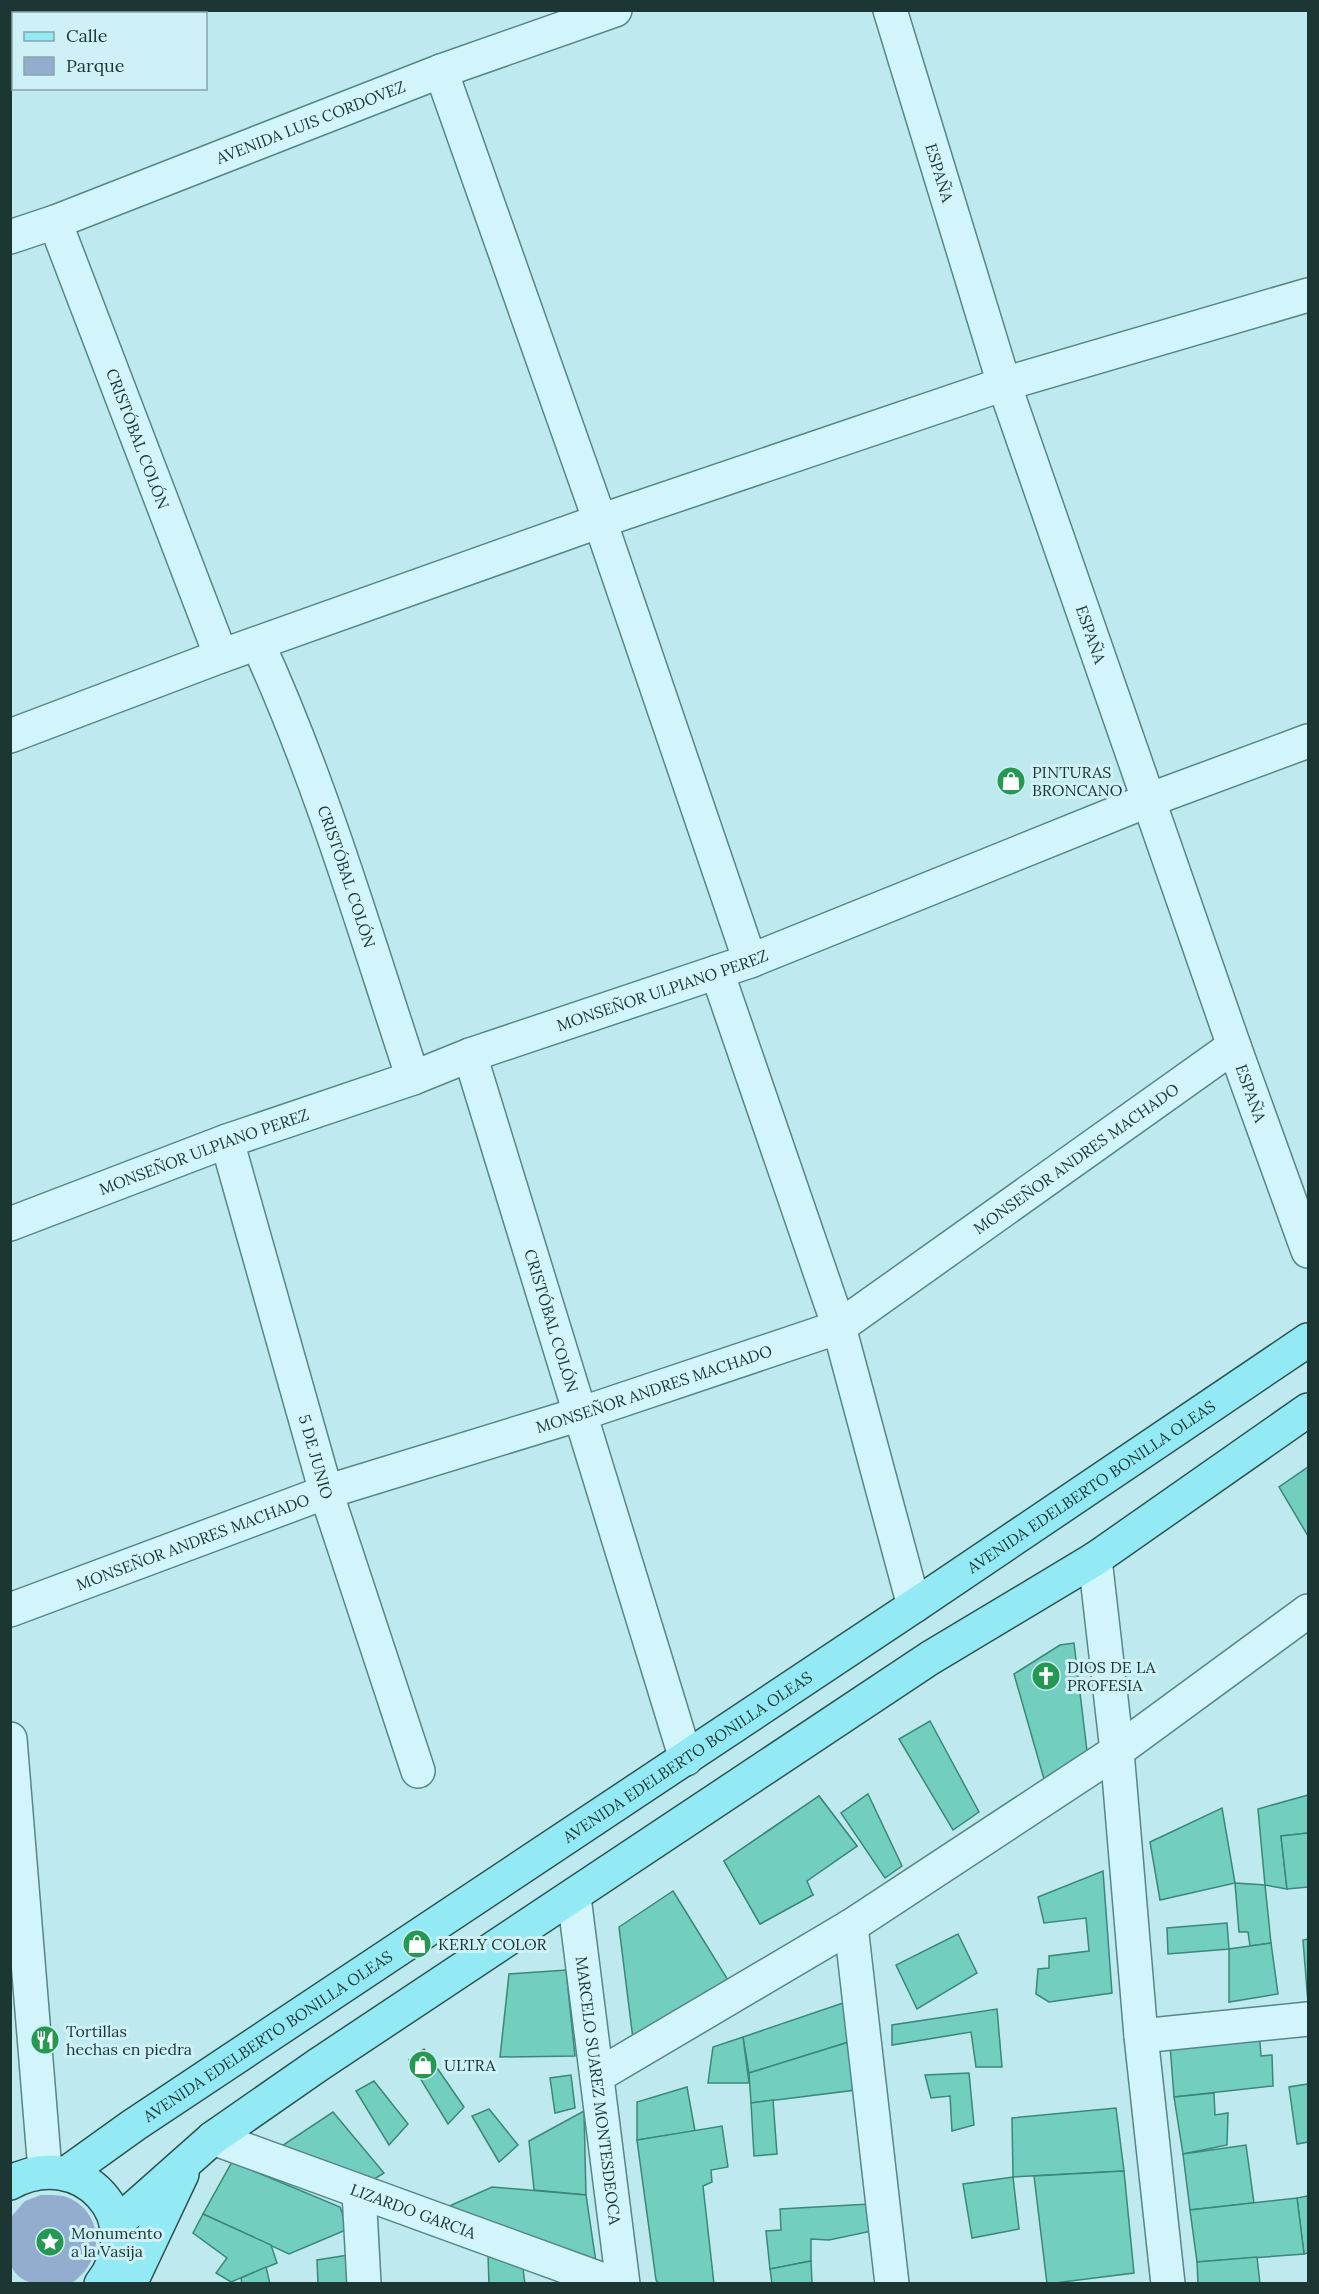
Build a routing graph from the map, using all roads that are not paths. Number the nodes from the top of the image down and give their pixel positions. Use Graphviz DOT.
graph roads {
  1 [pos="615,10"];
  2 [pos="890,10"];
  3 [pos="441,71"];
  4 [pos="55,222"];
  5 [pos="10,237"];
  6 [pos="1308,295"];
  7 [pos="1004,384"];
  8 [pos="600,521"];
  9 [pos="258,644"];
  10 [pos="221,656"];
  11 [pos="10,736"];
  12 [pos="1308,741"];
  13 [pos="1149,800"];
  14 [pos="750,961"];
  15 [pos="717,972"];
  16 [pos="1234,1046"];
  17 [pos="471,1055"];
  18 [pos="413,1078"];
  19 [pos="227,1141"];
  20 [pos="10,1224"];
  21 [pos="1308,1251"];
  22 [pos="838,1327"];
  23 [pos="1308,1340"];
  24 [pos="1308,1410"];
  25 [pos="580,1414"];
  26 [pos="326,1492"];
  27 [pos="1095,1558"];
  28 [pos="914,1606"];
  29 [pos="10,1610"];
  30 [pos="1308,1611"];
  31 [pos="10,1739"];
  32 [pos="1117,1751"];
  33 [pos="686,1759"];
  34 [pos="418,1771"];
  35 [pos="574,1897"];
  36 [pos="851,1926"];
  37 [pos="1308,2019"];
  38 [pos="1141,2036"];
  39 [pos="597,2076"];
  40 [pos="202,2147"];
  41 [pos="56,2172"];
  42 [pos="10,2183"];
  43 [pos="359,2192"];
  44 [pos="116,2224"];
  45 [pos="112,2281"];
  46 [pos="364,2283"];
  47 [pos="614,2283"];
  48 [pos="623,2283"];
  49 [pos="892,2283"];
  50 [pos="1168,2283"];
  1 -- 3 [label="street, AVENIDA LUIS CORDOVEZ"];
  2 -- 7 [label="street, ESPAÑA"];
  3 -- 4 [label="street, AVENIDA LUIS CORDOVEZ"];
  3 -- 8 [label="street"];
  4 -- 5 [label="street, AVENIDA LUIS CORDOVEZ"];
  4 -- 10 [label="street, CRISTÓBAL COLÓN"];
  6 -- 7 [label="street"];
  7 -- 8 [label="street"];
  7 -- 13 [label="street, ESPAÑA"];
  8 -- 9 [label="street"];
  8 -- 14 [label="street"];
  9 -- 10 [label="street"];
  9 -- 18 [label="street, CRISTÓBAL COLÓN"];
  10 -- 11 [label="street"];
  12 -- 13 [label="street, MONSEÑOR ULPIANO PEREZ"];
  13 -- 14 [label="street, MONSEÑOR ULPIANO PEREZ"];
  13 -- 16 [label="street, ESPAÑA"];
  14 -- 15 [label="street, MONSEÑOR ULPIANO PEREZ"];
  15 -- 17 [label="street, MONSEÑOR ULPIANO PEREZ"];
  15 -- 22 [label="street"];
  16 -- 21 [label="street, ESPAÑA"];
  16 -- 22 [label="street, MONSEÑOR ANDRES MACHADO"];
  17 -- 18 [label="street, MONSEÑOR ULPIANO PEREZ"];
  17 -- 25 [label="street, CRISTÓBAL COLÓN"];
  18 -- 19 [label="street, MONSEÑOR ULPIANO PEREZ"];
  19 -- 20 [label="street, MONSEÑOR ULPIANO PEREZ"];
  19 -- 26 [label="street, 5 DE JUNIO"];
  22 -- 25 [label="street, MONSEÑOR ANDRES MACHADO"];
  22 -- 28 [label="street"];
  23 -- 28 [label="main road, AVENIDA EDELBERTO BONILLA OLEAS"];
  24 -- 27 [label="main road"];
  25 -- 26 [label="street, MONSEÑOR ANDRES MACHADO"];
  25 -- 33 [label="street, CRISTÓBAL COLÓN"];
  26 -- 29 [label="street, MONSEÑOR ANDRES MACHADO"];
  26 -- 34 [label="street, 5 DE JUNIO"];
  27 -- 32 [label="street"];
  27 -- 35 [label="main road"];
  28 -- 33 [label="main road, AVENIDA EDELBERTO BONILLA OLEAS"];
  30 -- 32 [label="street"];
  31 -- 41 [label="street"];
  32 -- 36 [label="street"];
  32 -- 38 [label="street"];
  33 -- 41 [label="main road, AVENIDA EDELBERTO BONILLA OLEAS"];
  35 -- 39 [label="street, MARCELO SUAREZ MONTESDEOCA"];
  35 -- 40 [label="main road"];
  36 -- 39 [label="street"];
  36 -- 49 [label="street"];
  37 -- 38 [label="street"];
  38 -- 50 [label="street"];
  39 -- 48 [label="street, MARCELO SUAREZ MONTESDEOCA"];
  40 -- 43 [label="street, LIZARDO GARCIA"];
  40 -- 44 [label="main road"];
  40 -- 45 [label="main road"];
  41 -- 42 [label="main road"];
  41 -- 44 [label="main road"];
  43 -- 46 [label="street"];
  43 -- 47 [label="street, LIZARDO GARCIA"];
  44 -- 45 [label="main road"];
}
